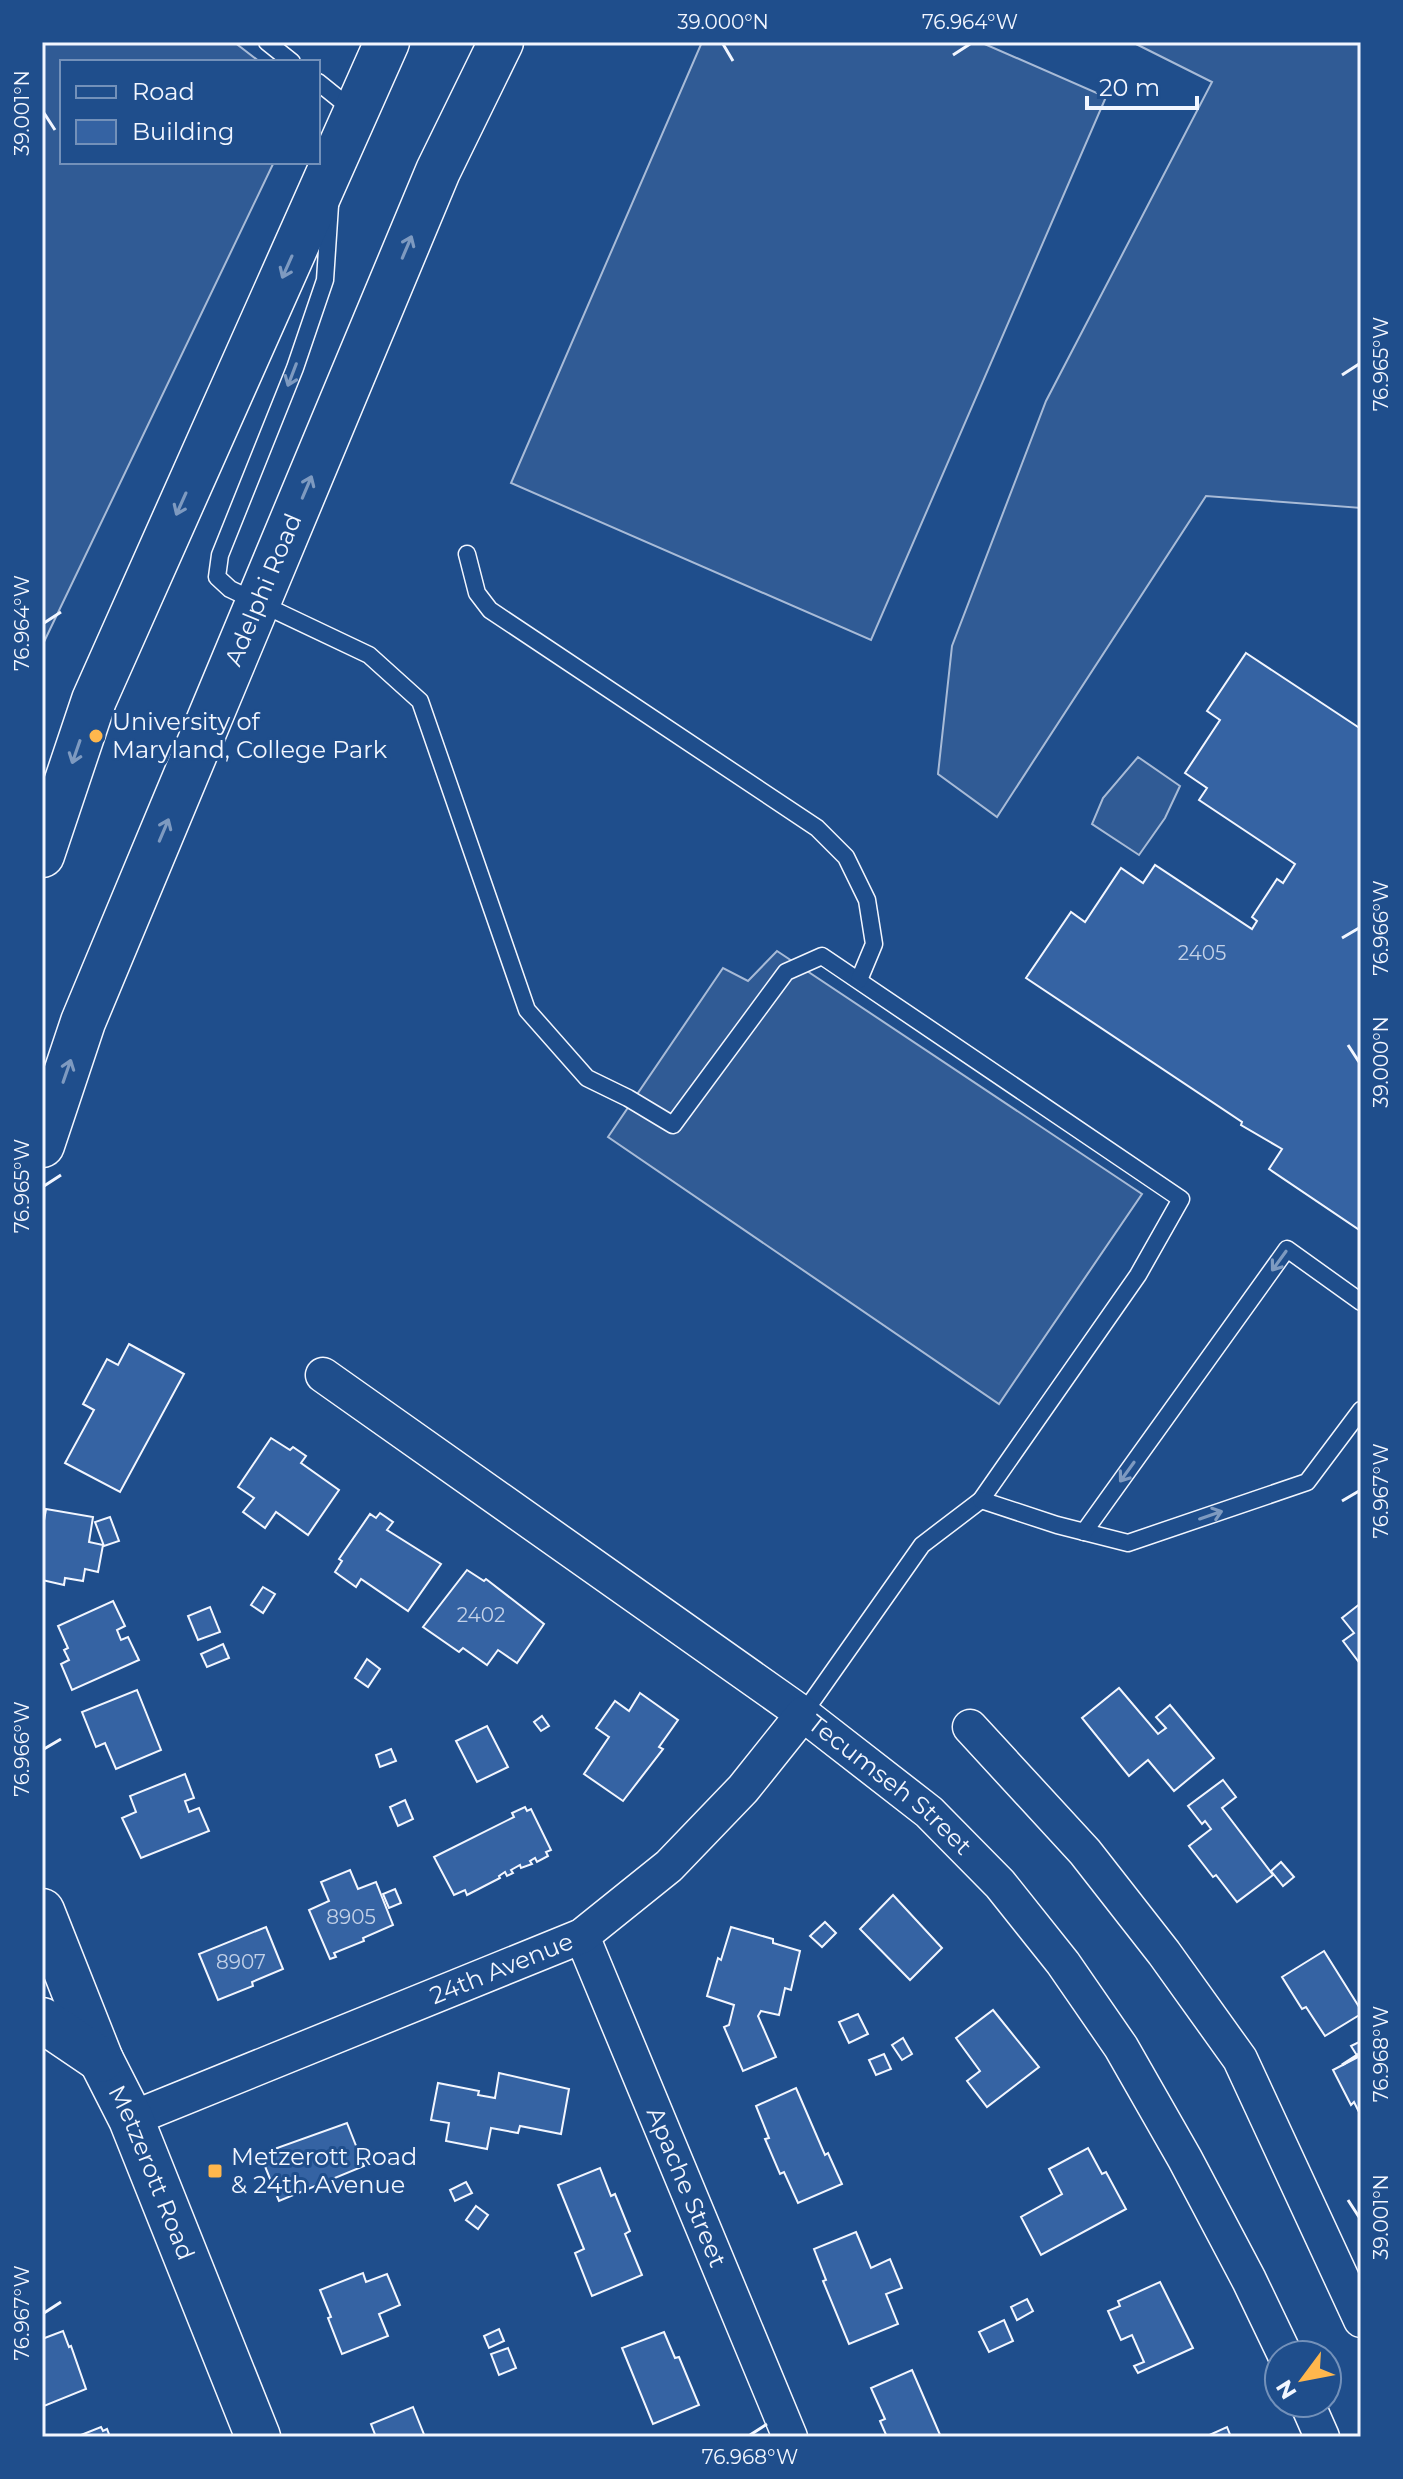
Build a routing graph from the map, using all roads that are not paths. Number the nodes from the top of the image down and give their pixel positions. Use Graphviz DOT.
graph roads {
  1 [pos="267,42"];
  2 [pos="387,42"];
  3 [pos="501,42"];
  4 [pos="290,60"];
  5 [pos="320,84"];
  6 [pos="355,112"];
  7 [pos="333,163"];
  8 [pos="467,554"];
  9 [pos="259,601"];
  10 [pos="42,855"];
  11 [pos="859,980"];
  12 [pos="42,1145"];
  13 [pos="1361,1302"];
  14 [pos="323,1375"];
  15 [pos="1361,1410"];
  16 [pos="981,1500"];
  17 [pos="1084,1532"];
  18 [pos="803,1714"];
  19 [pos="970,1727"];
  20 [pos="42,1911"];
  21 [pos="582,1936"];
  22 [pos="42,2020"];
  23 [pos="101,2060"];
  24 [pos="131,2119"];
  25 [pos="1361,2320"];
  26 [pos="1277,2339"];
  27 [pos="258,2437"];
  28 [pos="790,2437"];
  1 -- 4 [label="lane"];
  2 -- 6 [label="main road"];
  9 -- 3 [label="main road, Adelphi Road, one-way"];
  5 -- 6 [label="lane"];
  6 -- 7 [label="main road"];
  7 -- 9 [label="lane, one-way"];
  7 -- 10 [label="main road, one-way"];
  8 -- 11 [label="lane"];
  9 -- 11 [label="lane"];
  12 -- 9 [label="main road, Adelphi Road, one-way"];
  11 -- 16 [label="lane"];
  13 -- 17 [label="lane, one-way"];
  14 -- 18 [label="street, Tecumseh Street"];
  17 -- 15 [label="lane, one-way"];
  16 -- 17 [label="lane"];
  16 -- 18 [label="lane"];
  18 -- 21 [label="street, 24th Avenue"];
  18 -- 26 [label="street, Tecumseh Street"];
  19 -- 25 [label="street"];
  20 -- 23 [label="main road, Metzerott Road"];
  21 -- 24 [label="street, 24th Avenue"];
  21 -- 28 [label="street, Apache Street"];
  22 -- 23 [label="main road"];
  23 -- 24 [label="main road, Metzerott Road"];
  24 -- 27 [label="main road, Metzerott Road"];
}
